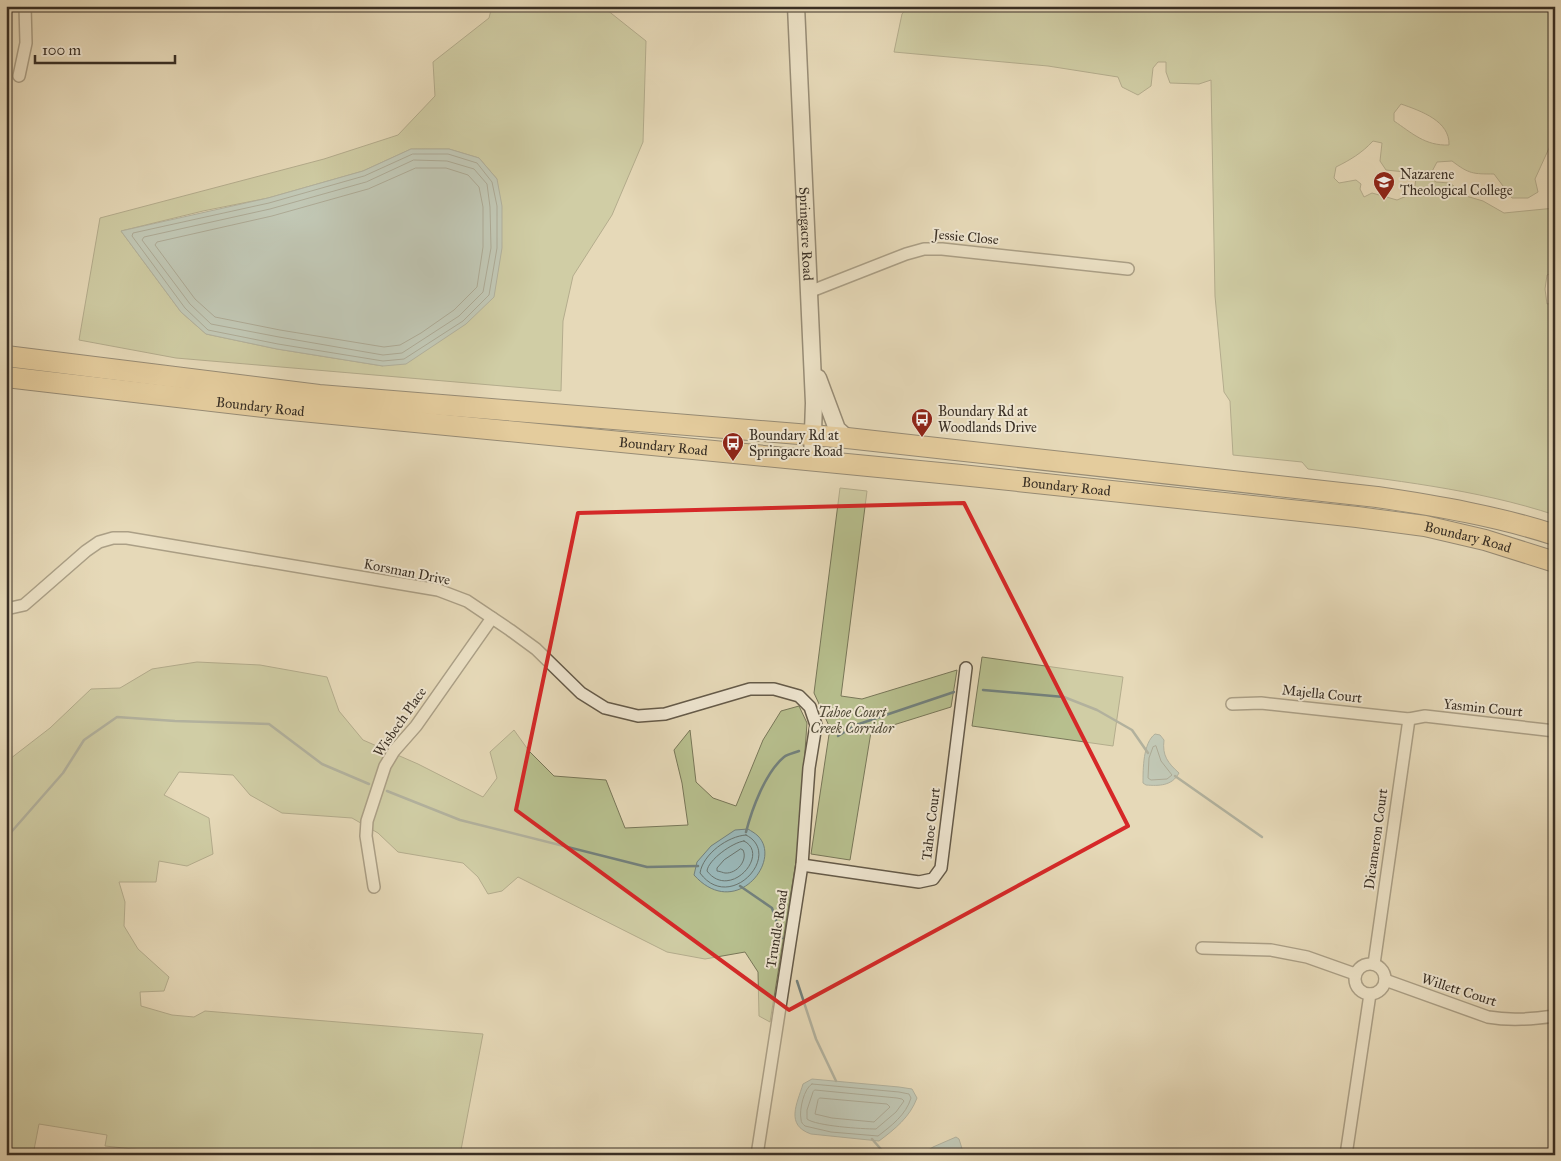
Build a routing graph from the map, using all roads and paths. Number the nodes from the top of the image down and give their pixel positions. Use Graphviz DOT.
graph roads {
  1 [pos="25,6"];
  2 [pos="796,6"];
  3 [pos="19,76"];
  4 [pos="1128,269"];
  5 [pos="809,292"];
  6 [pos="6,356"];
  7 [pos="812,360"];
  8 [pos="6,377"];
  9 [pos="813,435"];
  10 [pos="847,438"];
  11 [pos="812,460"];
  12 [pos="1492,518"];
  13 [pos="1555,535"];
  14 [pos="1485,540"];
  15 [pos="1555,562"];
  16 [pos="6,609"];
  17 [pos="492,618"];
  18 [pos="966,668"];
  19 [pos="1232,704"];
  20 [pos="810,707"];
  21 [pos="1409,719"];
  22 [pos="1555,731"];
  23 [pos="802,865"];
  24 [pos="374,887"];
  25 [pos="1202,948"];
  26 [pos="1374,964"];
  27 [pos="1355,974"];
  28 [pos="1385,980"];
  29 [pos="1370,994"];
  30 [pos="1555,1016"];
  31 [pos="757,1155"];
  32 [pos="1346,1155"];
  1 -- 3 [label="street"];
  2 -- 5 [label="street, Springacre Road"];
  4 -- 5 [label="street, Jessie Close"];
  5 -- 7 [label="street, Springacre Road"];
  6 -- 9 [label="highway, Boundary Road"];
  7 -- 9 [label="street, Springacre Road"];
  7 -- 10 [label="street"];
  8 -- 11 [label="highway, Boundary Road"];
  9 -- 10 [label="highway, Boundary Road"];
  9 -- 11 [label="street, Springacre Road"];
  10 -- 12 [label="highway, Boundary Road"];
  11 -- 14 [label="highway, Boundary Road"];
  12 -- 13 [label="highway, Boundary Road"];
  12 -- 14 [label="highway"];
  14 -- 15 [label="highway, Boundary Road"];
  16 -- 17 [label="street, Korsman Drive"];
  17 -- 20 [label="street, Korsman Drive"];
  17 -- 24 [label="street, Wisbech Place"];
  18 -- 23 [label="street, Tahoe Court"];
  19 -- 21 [label="street, Majella Court"];
  20 -- 23 [label="street, Trundle Road"];
  21 -- 22 [label="street, Yasmin Court"];
  21 -- 26 [label="street, Dicameron Court"];
  23 -- 31 [label="street, Trundle Road"];
  25 -- 27 [label="street"];
  26 -- 27 [label="street"];
  26 -- 28 [label="street"];
  27 -- 29 [label="street"];
  28 -- 29 [label="street"];
  28 -- 30 [label="street, Willett Court"];
  29 -- 32 [label="street"];
}
